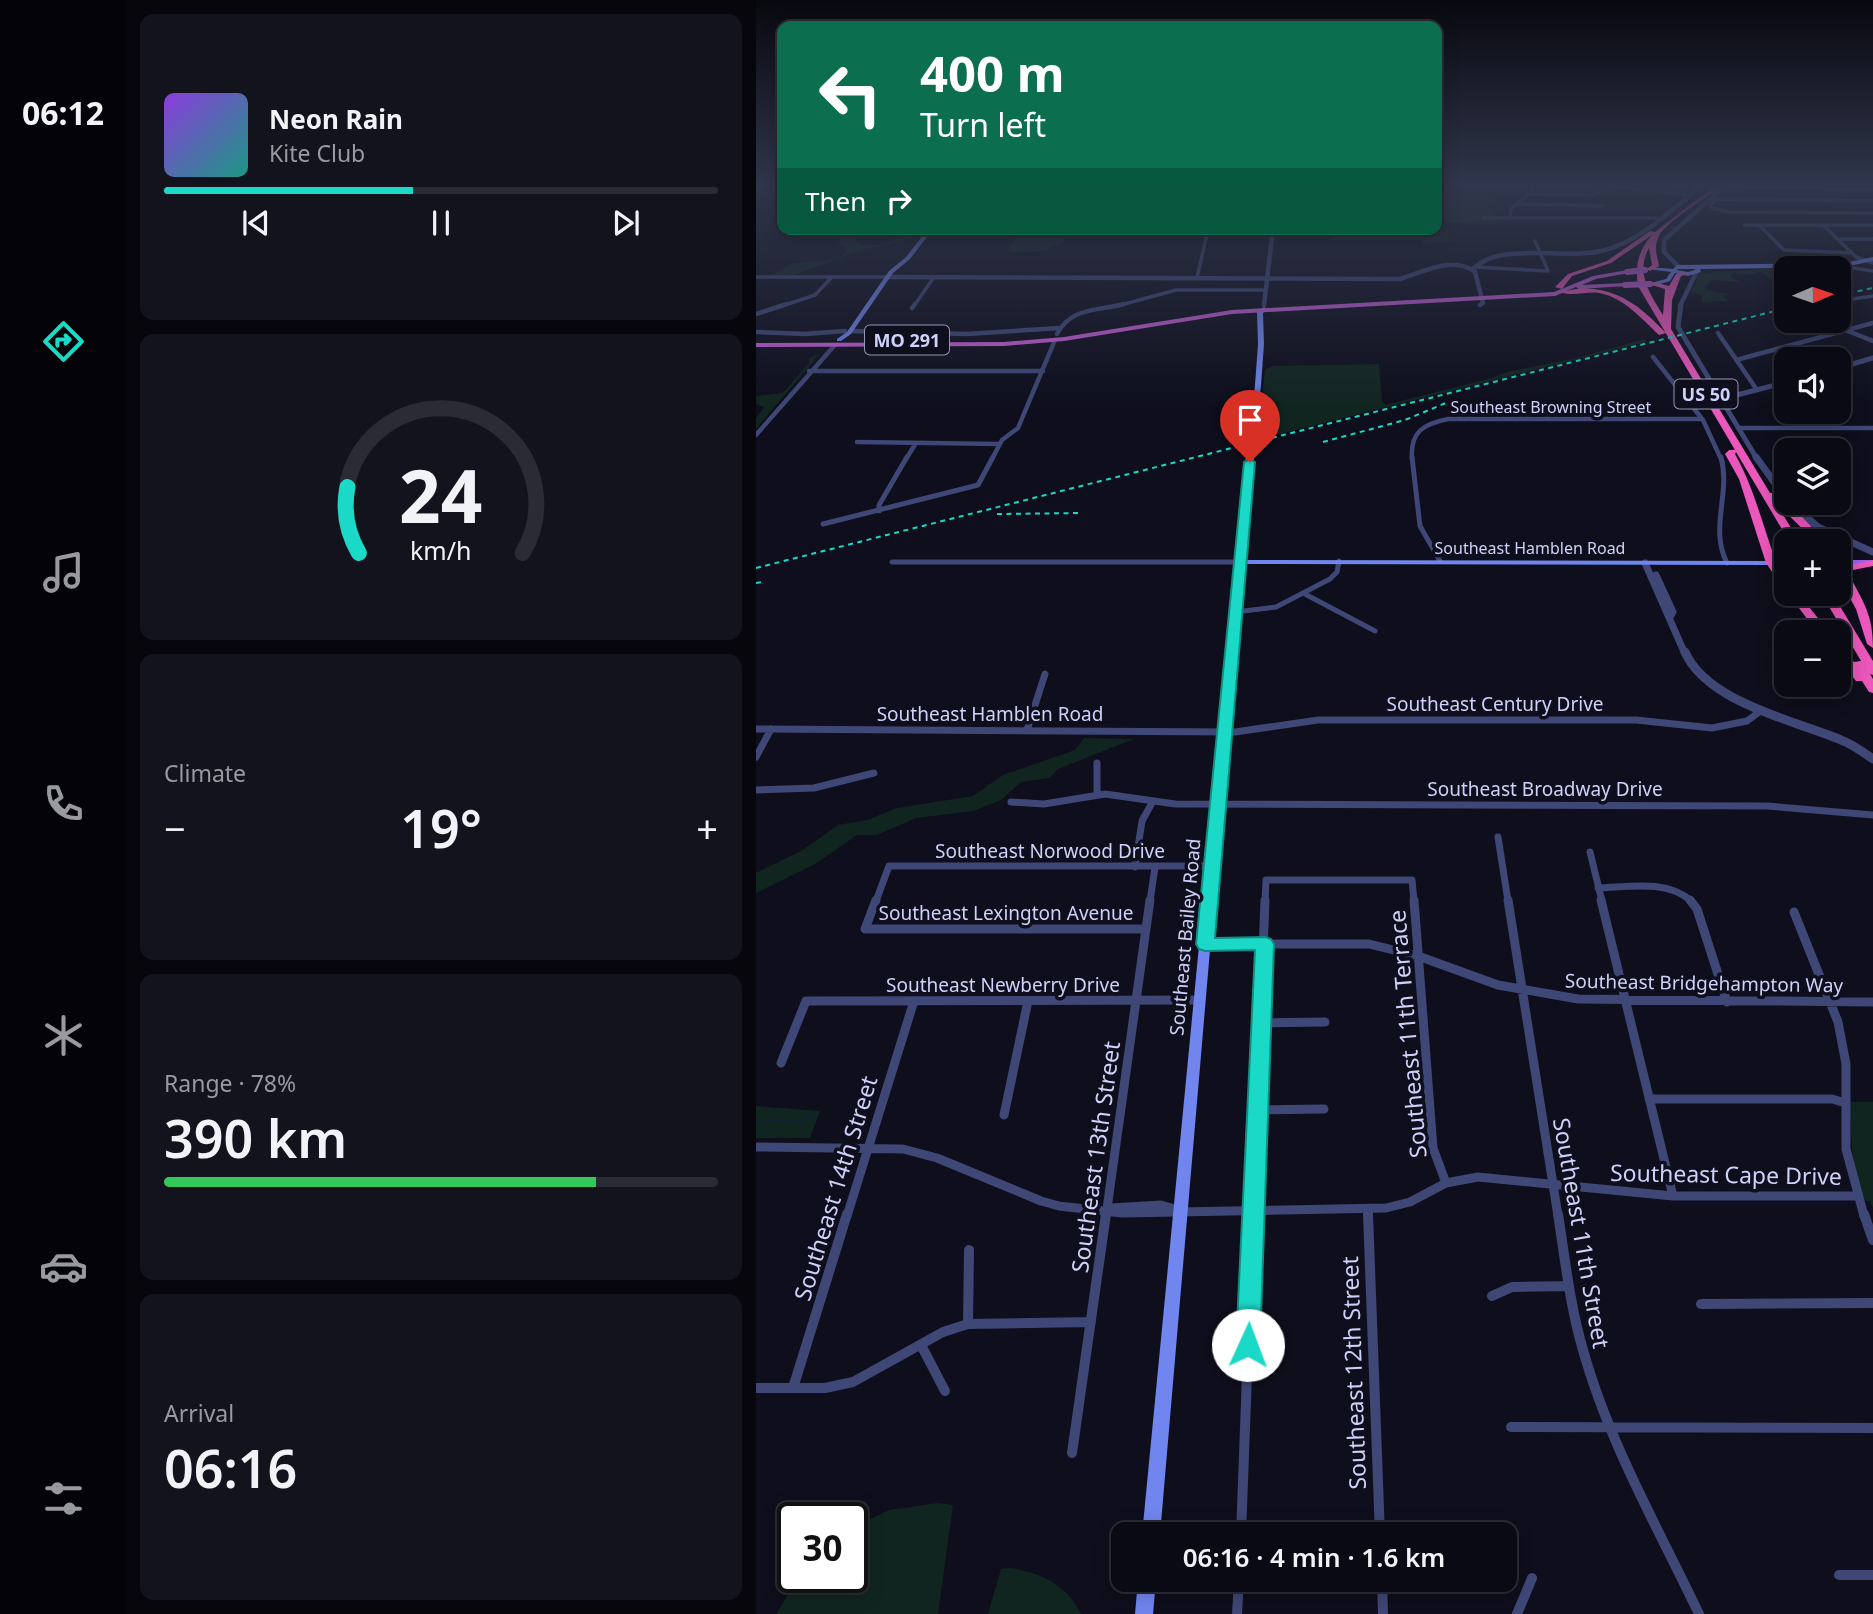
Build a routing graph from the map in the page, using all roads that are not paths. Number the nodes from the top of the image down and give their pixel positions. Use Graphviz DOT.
graph roads {
  1 [pos="907,259"];
  2 [pos="1202,259"];
  3 [pos="1270,259"];
  4 [pos="1479,259"];
  5 [pos="1485,259"];
  6 [pos="1543,259"];
  7 [pos="1613,259"];
  8 [pos="1635,259"];
  9 [pos="1641,259"];
  10 [pos="1669,259"];
  11 [pos="1672,259"];
  12 [pos="1473,261"];
  13 [pos="1871,261"];
  14 [pos="1655,262"];
  15 [pos="1852,263"];
  16 [pos="1467,266"];
  17 [pos="1774,267"];
  18 [pos="1852,268"];
  19 [pos="1474,269"];
  20 [pos="1647,269"];
  21 [pos="1676,269"];
  22 [pos="1585,270"];
  23 [pos="1692,271"];
  24 [pos="1873,271"];
  25 [pos="756,277"];
  26 [pos="832,277"];
  27 [pos="887,277"];
  28 [pos="934,277"];
  29 [pos="1197,278"];
  30 [pos="1268,278"];
  31 [pos="1589,279"];
  32 [pos="1651,284"];
  33 [pos="1623,285"];
  34 [pos="1575,287"];
  35 [pos="1266,290"];
  36 [pos="1562,290"];
  37 [pos="1670,293"];
  38 [pos="1479,296"];
  39 [pos="1619,296"];
  40 [pos="1873,296"];
  41 [pos="1462,297"];
  42 [pos="1852,300"];
  43 [pos="1263,307"];
  44 [pos="912,308"];
  45 [pos="756,314"];
  46 [pos="1873,323"];
  47 [pos="1852,328"];
  48 [pos="756,332"];
  49 [pos="1851,332"];
  50 [pos="1665,333"];
  51 [pos="1718,333"];
  52 [pos="1835,333"];
  53 [pos="1057,334"];
  54 [pos="842,338"];
  55 [pos="1873,341"];
  56 [pos="756,343"];
  57 [pos="1653,357"];
  58 [pos="1873,358"];
  59 [pos="1736,360"];
  60 [pos="1851,364"];
  61 [pos="810,371"];
  62 [pos="1043,371"];
  63 [pos="1774,385"];
  64 [pos="1757,390"];
  65 [pos="1721,399"];
  66 [pos="1701,419"];
  67 [pos="1738,428"];
  68 [pos="1873,428"];
  69 [pos="756,435"];
  70 [pos="857,442"];
  71 [pos="916,443"];
  72 [pos="1000,444"];
  73 [pos="1738,454"];
  74 [pos="1774,484"];
  75 [pos="879,511"];
  76 [pos="1804,515"];
  77 [pos="823,524"];
  78 [pos="1779,529"];
  79 [pos="1786,529"];
  80 [pos="1808,529"];
  81 [pos="1873,552"];
  82 [pos="1339,561"];
  83 [pos="1440,561"];
  84 [pos="892,562"];
  85 [pos="1240,562"];
  86 [pos="1648,563"];
  87 [pos="1727,563"];
  88 [pos="1771,563"];
  89 [pos="1873,563"];
  90 [pos="1774,567"];
  91 [pos="1851,568"];
  92 [pos="1851,589"];
  93 [pos="1303,593"];
  94 [pos="1803,606"];
  95 [pos="1834,606"];
  96 [pos="1236,612"];
  97 [pos="1814,620"];
  98 [pos="1375,631"];
  99 [pos="1873,644"];
  100 [pos="1851,652"];
  101 [pos="1851,667"];
  102 [pos="1873,671"];
  103 [pos="1045,674"];
  104 [pos="1873,690"];
  105 [pos="1873,697"];
  106 [pos="1762,710"];
  107 [pos="756,729"];
  108 [pos="771,729"];
  109 [pos="1027,730"];
  110 [pos="1224,732"];
  111 [pos="756,757"];
  112 [pos="1873,759"];
  113 [pos="1097,763"];
  114 [pos="874,773"];
  115 [pos="756,790"];
  116 [pos="1097,795"];
  117 [pos="1153,801"];
  118 [pos="1011,802"];
  119 [pos="1217,804"];
  120 [pos="1873,815"];
  121 [pos="1498,837"];
  122 [pos="1590,852"];
  123 [pos="1212,866"];
  124 [pos="1135,867"];
  125 [pos="1155,867"];
  126 [pos="1598,888"];
  127 [pos="1794,912"];
  128 [pos="865,929"];
  129 [pos="1146,929"];
  130 [pos="1205,944"];
  131 [pos="1265,944"];
  132 [pos="1418,956"];
  133 [pos="1522,990"];
  134 [pos="1136,1000"];
  135 [pos="1200,1000"];
  136 [pos="915,1001"];
  137 [pos="1028,1001"];
  138 [pos="1626,1001"];
  139 [pos="1727,1002"];
  140 [pos="1831,1002"];
  141 [pos="1873,1002"];
  142 [pos="1325,1022"];
  143 [pos="1262,1023"];
  144 [pos="781,1063"];
  145 [pos="1649,1099"];
  146 [pos="1846,1102"];
  147 [pos="1258,1110"];
  148 [pos="1324,1110"];
  149 [pos="1004,1115"];
  150 [pos="756,1147"];
  151 [pos="868,1147"];
  152 [pos="1446,1183"];
  153 [pos="1553,1186"];
  154 [pos="1673,1196"];
  155 [pos="1857,1196"];
  156 [pos="1107,1209"];
  157 [pos="1254,1209"];
  158 [pos="1367,1209"];
  159 [pos="1181,1210"];
  160 [pos="1873,1240"];
  161 [pos="969,1250"];
  162 [pos="1569,1286"];
  163 [pos="1492,1296"];
  164 [pos="1873,1303"];
  165 [pos="1701,1304"];
  166 [pos="1091,1322"];
  167 [pos="968,1324"];
  168 [pos="921,1345"];
  169 [pos="756,1388"];
  170 [pos="793,1388"];
  171 [pos="945,1391"];
  172 [pos="1511,1427"];
  173 [pos="1608,1427"];
  174 [pos="1873,1428"];
  175 [pos="1072,1453"];
  176 [pos="1153,1522"];
  177 [pos="1242,1522"];
  178 [pos="1379,1522"];
  179 [pos="1839,1575"];
  180 [pos="1873,1575"];
  181 [pos="1532,1578"];
  182 [pos="1146,1592"];
  183 [pos="1238,1592"];
  184 [pos="1382,1592"];
  185 [pos="1144,1614"];
  186 [pos="1237,1614"];
  187 [pos="1383,1614"];
  188 [pos="1517,1614"];
  189 [pos="1699,1614"];
  1 -- 27 [label="main road"];
  2 -- 29 [label="street"];
  3 -- 30 [label="street"];
  4 -- 12 [label="street"];
  5 -- 19 [label="street"];
  6 -- 19 [label="street"];
  7 -- 22 [label="highway"];
  8 -- 50 [label="highway, US 50"];
  9 -- 50 [label="highway, US 50"];
  10 -- 21 [label="street"];
  11 -- 23 [label="street"];
  12 -- 16 [label="street"];
  12 -- 19 [label="street"];
  13 -- 15 [label="main road"];
  14 -- 20 [label="highway"];
  14 -- 21 [label="highway"];
  16 -- 19 [label="street"];
  16 -- 30 [label="street"];
  16 -- 38 [label="street"];
  17 -- 23 [label="main road"];
  18 -- 24 [label="street"];
  19 -- 38 [label="street"];
  20 -- 21 [label="main road"];
  20 -- 31 [label="highway, bridge"];
  21 -- 23 [label="main road"];
  21 -- 32 [label="main road"];
  22 -- 31 [label="highway"];
  22 -- 36 [label="highway"];
  23 -- 37 [label="highway"];
  23 -- 65 [label="street"];
  25 -- 26 [label="street"];
  26 -- 27 [label="street"];
  26 -- 45 [label="street"];
  27 -- 28 [label="street"];
  27 -- 54 [label="main road"];
  28 -- 29 [label="street"];
  28 -- 44 [label="street"];
  29 -- 30 [label="street"];
  30 -- 35 [label="street"];
  31 -- 34 [label="highway"];
  32 -- 33 [label="highway, bridge"];
  32 -- 37 [label="highway"];
  33 -- 34 [label="highway"];
  33 -- 39 [label="highway"];
  34 -- 36 [label="highway"];
  35 -- 43 [label="street"];
  35 -- 53 [label="street"];
  36 -- 38 [label="highway"];
  36 -- 38 [label="highway"];
  36 -- 39 [label="highway"];
  37 -- 50 [label="highway"];
  38 -- 41 [label="highway"];
  38 -- 41 [label="highway"];
  39 -- 50 [label="highway"];
  40 -- 42 [label="street"];
  41 -- 43 [label="highway, MO 291"];
  41 -- 43 [label="highway, MO 291"];
  43 -- 53 [label="highway, MO 291"];
  43 -- 53 [label="highway, MO 291"];
  43 -- 85 [label="main road, Southeast Bailey Road, bridge"];
  46 -- 47 [label="street"];
  48 -- 54 [label="street"];
  49 -- 55 [label="street"];
  50 -- 73 [label="highway, US 50"];
  51 -- 59 [label="street"];
  52 -- 59 [label="street"];
  53 -- 54 [label="street"];
  53 -- 54 [label="highway, MO 291"];
  53 -- 54 [label="highway, MO 291"];
  53 -- 62 [label="street"];
  54 -- 56 [label="highway, MO 291"];
  54 -- 56 [label="highway, MO 291"];
  54 -- 61 [label="street"];
  57 -- 66 [label="street"];
  58 -- 60 [label="street"];
  59 -- 64 [label="street"];
  61 -- 62 [label="street"];
  61 -- 69 [label="street"];
  62 -- 72 [label="street"];
  63 -- 64 [label="street"];
  64 -- 65 [label="street"];
  65 -- 67 [label="street"];
  66 -- 83 [label="street, Southeast Browning Street"];
  66 -- 87 [label="street"];
  67 -- 68 [label="street"];
  67 -- 74 [label="street"];
  70 -- 71 [label="street"];
  71 -- 72 [label="street"];
  71 -- 75 [label="street"];
  72 -- 75 [label="street"];
  73 -- 78 [label="highway, US 50"];
  73 -- 79 [label="highway, US 50"];
  73 -- 80 [label="highway"];
  73 -- 88 [label="highway"];
  75 -- 77 [label="street"];
  76 -- 81 [label="street"];
  82 -- 83 [label="main road, Southeast Hamblen Road"];
  82 -- 85 [label="main road, Southeast Hamblen Road"];
  82 -- 93 [label="street"];
  83 -- 86 [label="main road, Southeast Hamblen Road"];
  84 -- 85 [label="street"];
  85 -- 96 [label="main road, Southeast Bailey Road"];
  86 -- 87 [label="main road, Southeast Hamblen Road"];
  86 -- 106 [label="street"];
  87 -- 88 [label="main road, Southeast Hamblen Road"];
  88 -- 90 [label="highway"];
  89 -- 91 [label="highway"];
  92 -- 99 [label="highway"];
  93 -- 96 [label="street"];
  93 -- 98 [label="street"];
  94 -- 97 [label="highway"];
  95 -- 102 [label="highway"];
  96 -- 110 [label="main road, Southeast Bailey Road"];
  100 -- 104 [label="highway"];
  101 -- 105 [label="highway"];
  103 -- 109 [label="street"];
  106 -- 110 [label="street, Southeast Century Drive"];
  106 -- 112 [label="street"];
  107 -- 108 [label="street, Southeast Hamblen Road"];
  108 -- 109 [label="street, Southeast Hamblen Road"];
  108 -- 111 [label="street"];
  109 -- 110 [label="street, Southeast Hamblen Road"];
  110 -- 119 [label="main road, Southeast Bailey Road"];
  113 -- 116 [label="street"];
  114 -- 115 [label="street"];
  116 -- 117 [label="street, Southeast Broadway Drive"];
  116 -- 118 [label="street, Southeast Broadway Drive"];
  117 -- 119 [label="street, Southeast Broadway Drive"];
  117 -- 124 [label="street"];
  119 -- 120 [label="street, Southeast Broadway Drive"];
  119 -- 123 [label="main road, Southeast Bailey Road"];
  121 -- 133 [label="street, Southeast 11th Street"];
  122 -- 126 [label="street"];
  123 -- 125 [label="street, Southeast Norwood Drive"];
  123 -- 130 [label="main road, Southeast Bailey Road"];
  124 -- 125 [label="street, Southeast Norwood Drive"];
  124 -- 128 [label="street, Southeast Norwood Drive"];
  125 -- 129 [label="street, Southeast 13th Street"];
  126 -- 138 [label="street"];
  126 -- 139 [label="street"];
  127 -- 140 [label="street"];
  128 -- 129 [label="street, Southeast Lexington Avenue"];
  129 -- 134 [label="street, Southeast 13th Street"];
  130 -- 131 [label="street, Southeast Bridgehampton Way"];
  130 -- 135 [label="main road, Southeast Bailey Road"];
  131 -- 132 [label="street, Southeast Bridgehampton Way"];
  131 -- 132 [label="street, Southeast 11th Terrace"];
  131 -- 143 [label="street"];
  132 -- 133 [label="street, Southeast Bridgehampton Way"];
  132 -- 152 [label="street, Southeast 11th Terrace"];
  133 -- 138 [label="street, Southeast Bridgehampton Way"];
  133 -- 153 [label="street, Southeast 11th Street"];
  134 -- 135 [label="street, Southeast Newberry Drive"];
  134 -- 137 [label="street, Southeast Newberry Drive"];
  134 -- 156 [label="street, Southeast 13th Street"];
  135 -- 159 [label="main road, Southeast Bailey Road"];
  136 -- 137 [label="street, Southeast Newberry Drive"];
  136 -- 144 [label="street, Southeast Newberry Drive"];
  136 -- 151 [label="street, Southeast 14th Street"];
  137 -- 149 [label="street"];
  138 -- 139 [label="street, Southeast Bridgehampton Way"];
  138 -- 145 [label="street"];
  139 -- 140 [label="street, Southeast Bridgehampton Way"];
  140 -- 141 [label="street, Southeast Bridgehampton Way"];
  140 -- 146 [label="street"];
  142 -- 143 [label="street"];
  143 -- 147 [label="street"];
  145 -- 146 [label="street"];
  145 -- 154 [label="street"];
  146 -- 155 [label="street"];
  147 -- 148 [label="street"];
  147 -- 157 [label="street"];
  150 -- 151 [label="street, Southeast Cape Drive"];
  151 -- 156 [label="street, Southeast Cape Drive"];
  151 -- 170 [label="street, Southeast 14th Street"];
  152 -- 153 [label="street, Southeast Cape Drive"];
  152 -- 158 [label="street, Southeast Cape Drive"];
  153 -- 154 [label="street, Southeast Cape Drive"];
  153 -- 162 [label="street, Southeast 11th Street"];
  154 -- 155 [label="street, Southeast Cape Drive"];
  155 -- 160 [label="street"];
  156 -- 159 [label="street, Southeast Cape Drive"];
  156 -- 166 [label="street, Southeast 13th Street"];
  157 -- 158 [label="street, Southeast Cape Drive"];
  157 -- 159 [label="street, Southeast Cape Drive"];
  157 -- 177 [label="street"];
  158 -- 178 [label="street, Southeast 12th Street"];
  159 -- 176 [label="main road, Southeast Bailey Road"];
  161 -- 167 [label="street"];
  162 -- 163 [label="street"];
  162 -- 173 [label="street, Southeast 11th Street"];
  164 -- 165 [label="street"];
  166 -- 167 [label="street"];
  166 -- 175 [label="street, Southeast 13th Street"];
  167 -- 168 [label="street"];
  168 -- 170 [label="street"];
  168 -- 171 [label="street"];
  169 -- 170 [label="street"];
  172 -- 173 [label="street"];
  173 -- 174 [label="street"];
  173 -- 189 [label="street, Southeast 11th Street"];
  179 -- 180 [label="street"];
  181 -- 188 [label="street"];
  182 -- 185 [label="main road"];
  183 -- 186 [label="street"];
  184 -- 187 [label="street"];
}
